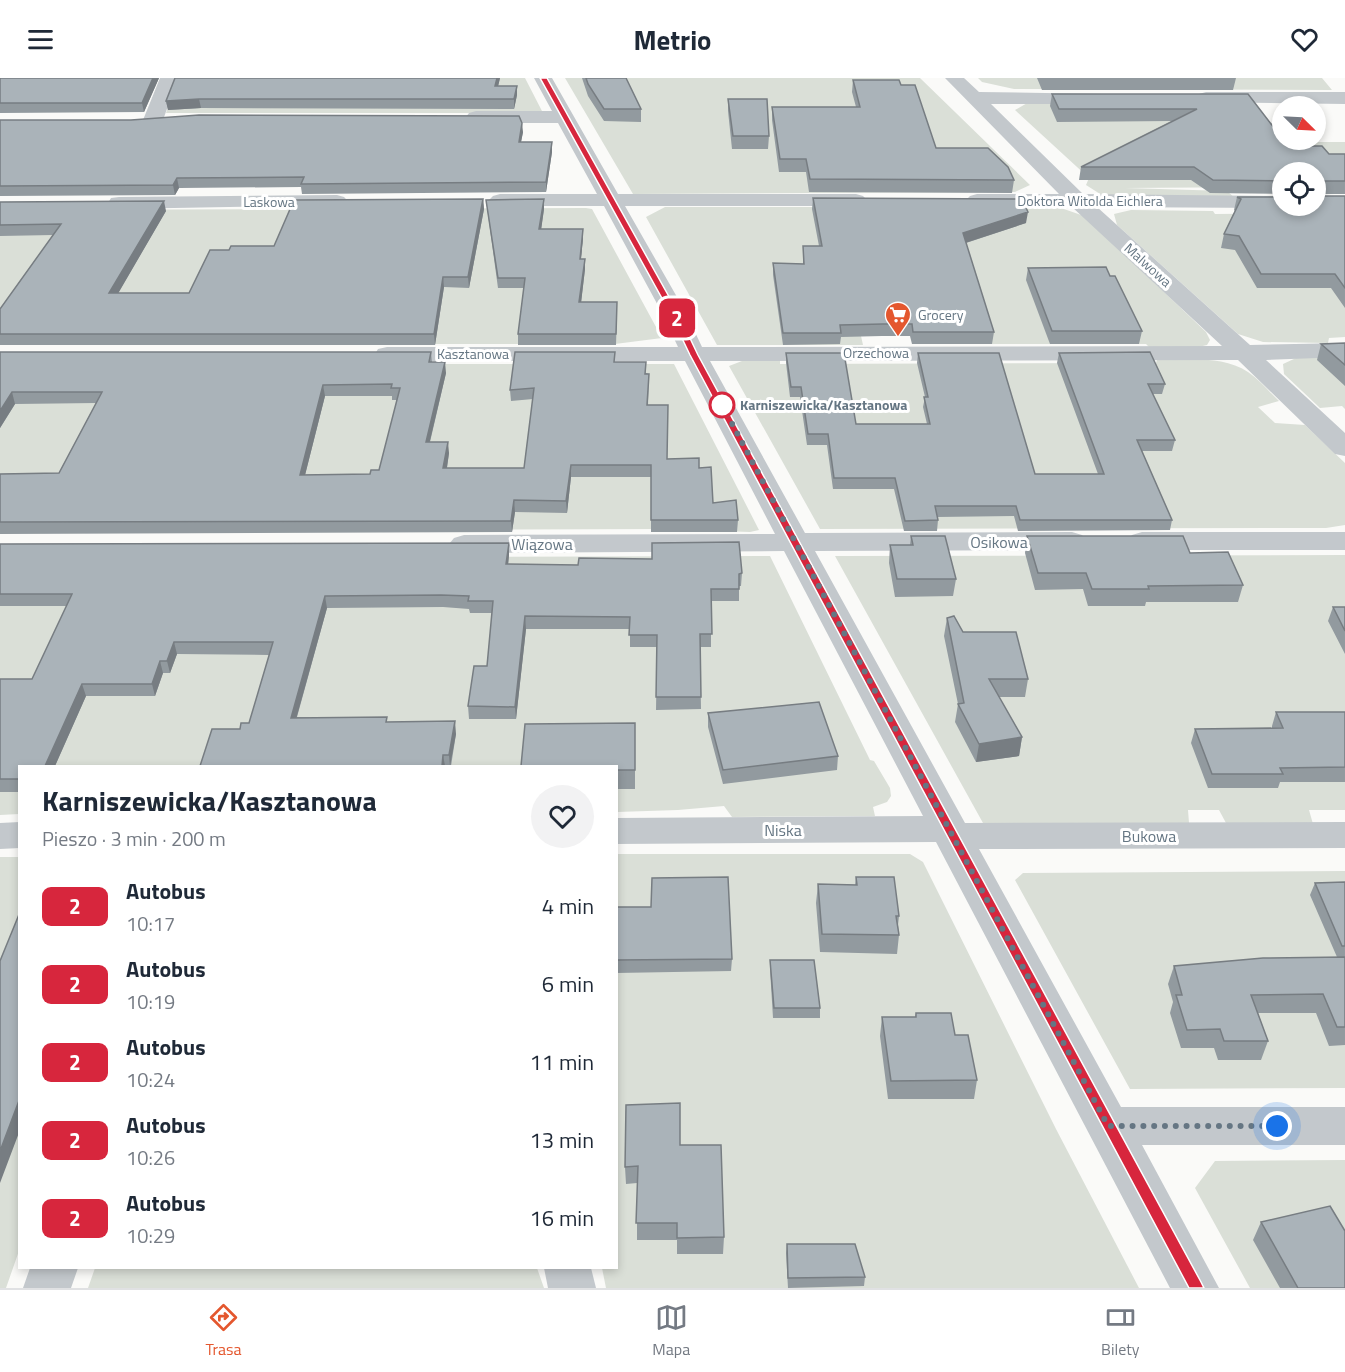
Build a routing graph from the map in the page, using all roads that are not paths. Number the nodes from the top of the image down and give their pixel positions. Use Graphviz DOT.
graph roads {
  1 [pos="169,78"];
  2 [pos="543,78"];
  3 [pos="954,78"];
  4 [pos="975,98"];
  5 [pos="1118,98"];
  6 [pos="1190,98"];
  7 [pos="1345,98"];
  8 [pos="453,117"];
  9 [pos="565,117"];
  10 [pos="133,121"];
  11 [pos="478,200"];
  12 [pos="610,200"];
  13 [pos="876,200"];
  14 [pos="958,200"];
  15 [pos="1077,200"];
  16 [pos="359,201"];
  17 [pos="1272,202"];
  18 [pos="96,203"];
  19 [pos="1345,350"];
  20 [pos="1243,352"];
  21 [pos="369,354"];
  22 [pos="694,355"];
  23 [pos="1345,448"];
  24 [pos="1345,541"];
  25 [pos="796,543"];
  26 [pos="439,544"];
  27 [pos="618,831"];
  28 [pos="952,833"];
  29 [pos="18,835"];
  30 [pos="1345,835"];
  31 [pos="0,836"];
  32 [pos="1108,1126"];
  33 [pos="1345,1126"];
  34 [pos="54,1269"];
  35 [pos="568,1269"];
  36 [pos="47,1288"];
  37 [pos="572,1288"];
  38 [pos="1195,1288"];
  1 -- 10 [label="street"];
  2 -- 9 [label="street"];
  3 -- 4 [label="street, Malwowa"];
  4 -- 5 [label="street"];
  4 -- 15 [label="street, Malwowa"];
  6 -- 7 [label="street"];
  8 -- 9 [label="street"];
  9 -- 12 [label="street"];
  11 -- 12 [label="street"];
  12 -- 13 [label="street"];
  12 -- 22 [label="street"];
  14 -- 15 [label="street, Doktora Witolda Eichlera"];
  15 -- 17 [label="street, Doktora Witolda Eichlera"];
  15 -- 20 [label="street, Malwowa"];
  16 -- 18 [label="street, Laskowa"];
  19 -- 20 [label="street, Orzechowa"];
  20 -- 22 [label="street, Orzechowa"];
  20 -- 23 [label="street, Malwowa"];
  21 -- 22 [label="street, Kasztanowa"];
  22 -- 25 [label="street"];
  24 -- 25 [label="street, Osikowa"];
  25 -- 26 [label="street, Wiązowa"];
  25 -- 28 [label="street"];
  27 -- 28 [label="street, Niska"];
  28 -- 30 [label="street, Bukowa"];
  28 -- 32 [label="street"];
  29 -- 31 [label="street"];
  32 -- 33 [label="street"];
  32 -- 38 [label="street"];
  34 -- 36 [label="street"];
  35 -- 37 [label="street"];
}
